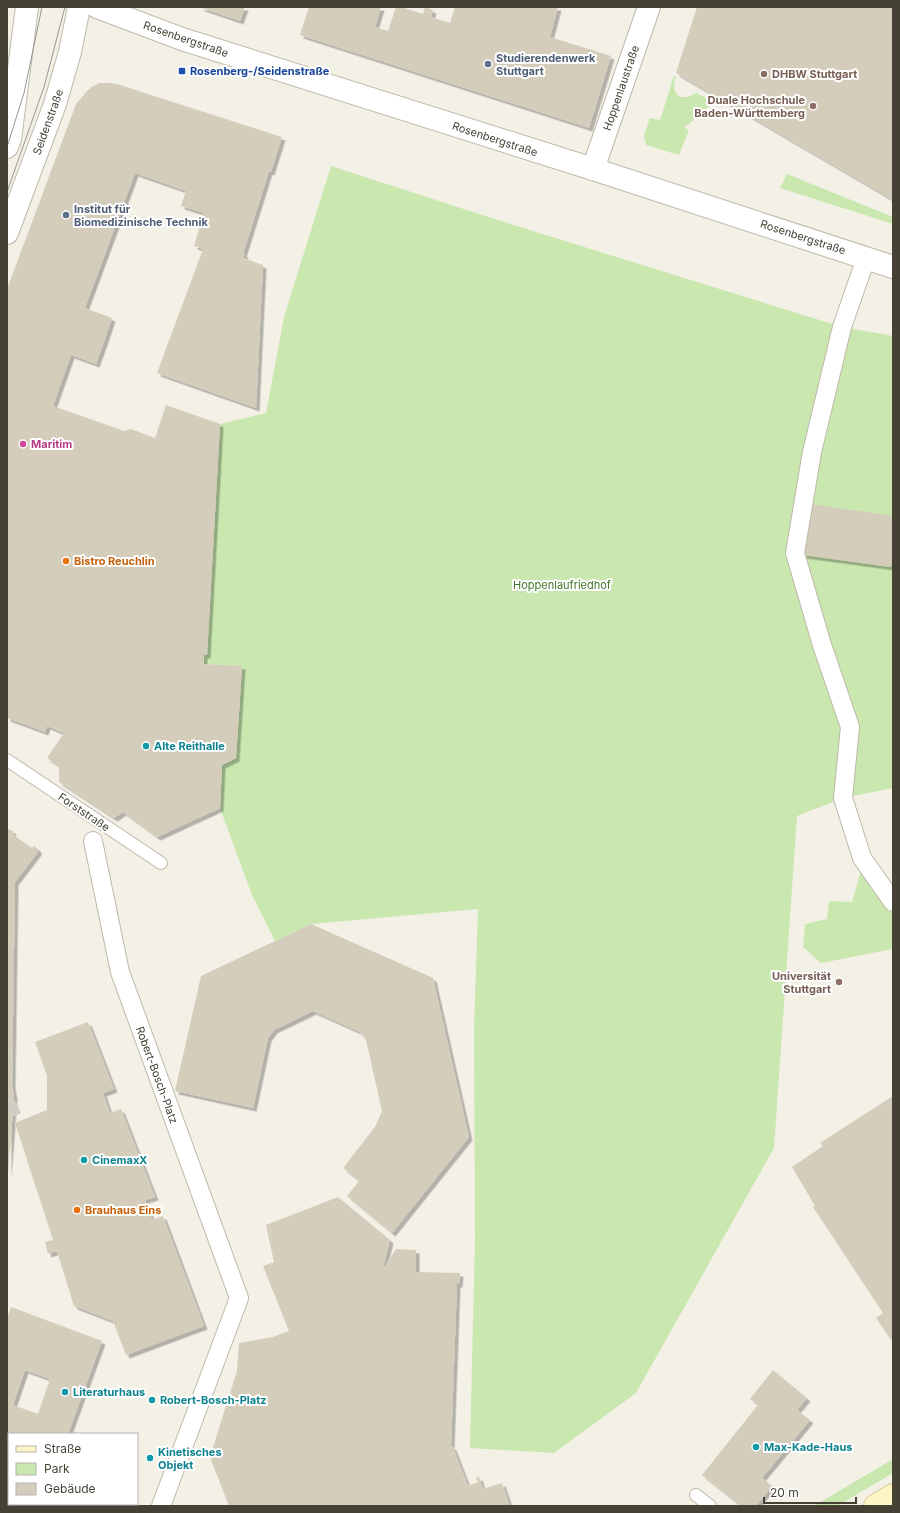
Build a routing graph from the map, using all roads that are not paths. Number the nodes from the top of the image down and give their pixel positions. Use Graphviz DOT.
graph roads {
  1 [pos="27,7"];
  2 [pos="79,7"];
  3 [pos="97,7"];
  4 [pos="649,7"];
  5 [pos="7,147"];
  6 [pos="593,169"];
  7 [pos="7,233"];
  8 [pos="866,258"];
  9 [pos="893,267"];
  10 [pos="7,760"];
  11 [pos="94,841"];
  12 [pos="161,863"];
  13 [pos="893,902"];
  14 [pos="696,1495"];
  15 [pos="893,1495"];
  16 [pos="161,1506"];
  17 [pos="710,1506"];
  18 [pos="875,1506"];
  1 -- 5 [label="street"];
  2 -- 7 [label="street, Seidenstraße"];
  3 -- 6 [label="street, Rosenbergstraße"];
  4 -- 6 [label="street, Hoppenlaustraße"];
  6 -- 8 [label="street, Rosenbergstraße"];
  8 -- 9 [label="street, Rosenbergstraße"];
  8 -- 13 [label="street"];
  10 -- 12 [label="lane, Forststraße"];
  11 -- 16 [label="street, Robert-Bosch-Platz"];
  14 -- 17 [label="lane"];
  15 -- 18 [label="main road"];
}
